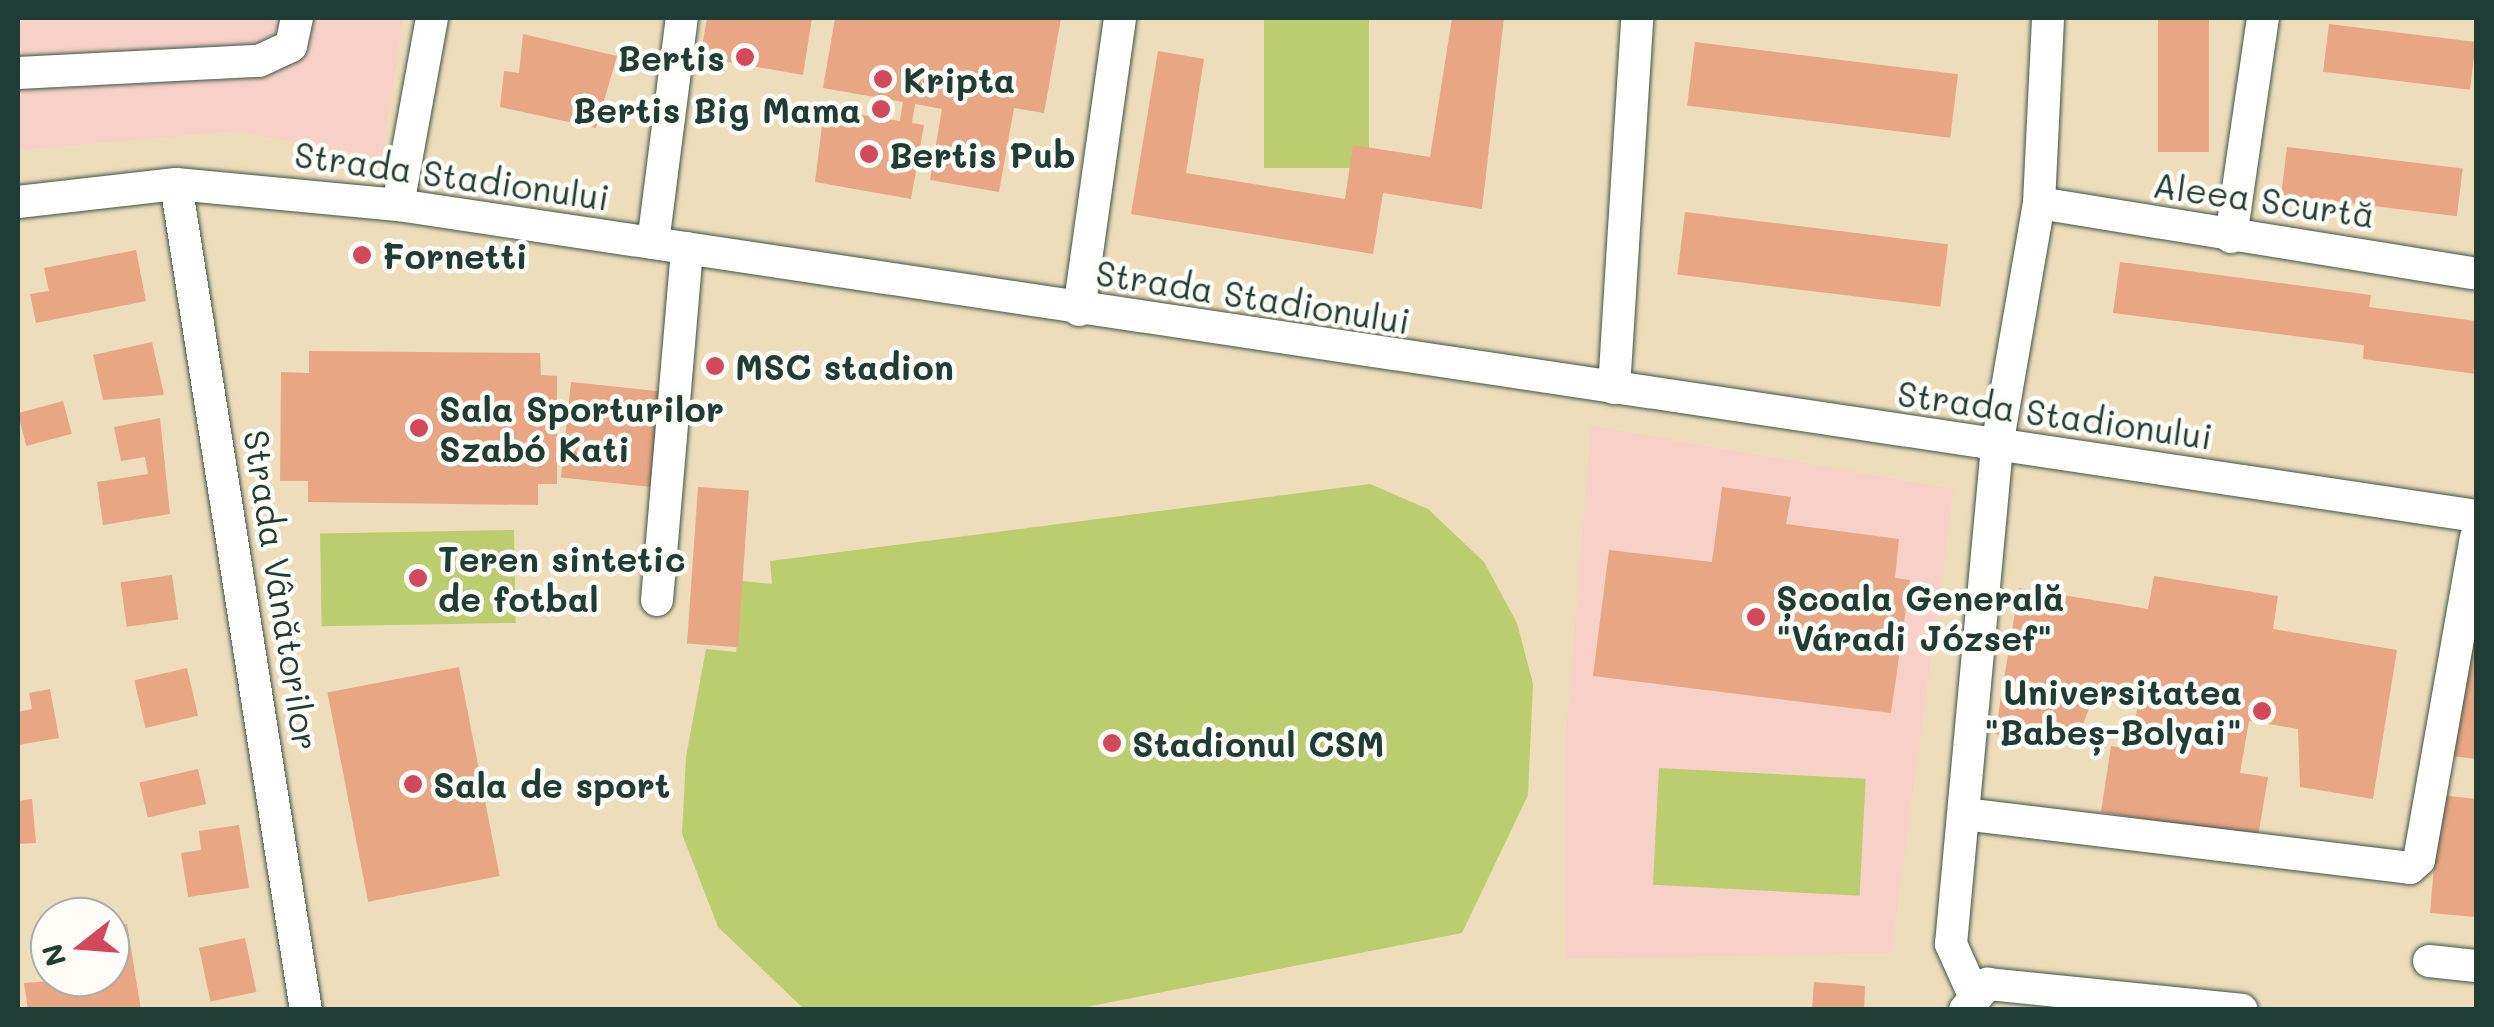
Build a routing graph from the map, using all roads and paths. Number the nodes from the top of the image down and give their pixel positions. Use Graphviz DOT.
graph roads {
  1 [pos="297,18"];
  2 [pos="432,18"];
  3 [pos="682,18"];
  4 [pos="1120,18"];
  5 [pos="1637,18"];
  6 [pos="2048,18"];
  7 [pos="2263,18"];
  8 [pos="18,73"];
  9 [pos="176,184"];
  10 [pos="18,202"];
  11 [pos="2039,203"];
  12 [pos="398,205"];
  13 [pos="2231,238"];
  14 [pos="654,243"];
  15 [pos="687,248"];
  16 [pos="2476,274"];
  17 [pos="1079,310"];
  18 [pos="1614,388"];
  19 [pos="1997,446"];
  20 [pos="2476,516"];
  21 [pos="2476,538"];
  22 [pos="657,600"];
  23 [pos="1964,814"];
  24 [pos="2429,961"];
  25 [pos="2476,966"];
  26 [pos="1969,1001"];
  27 [pos="2229,1009"];
  28 [pos="306,1010"];
  1 -- 8 [label="street"];
  2 -- 12 [label="street"];
  3 -- 14 [label="street"];
  4 -- 17 [label="street"];
  5 -- 18 [label="street"];
  6 -- 11 [label="street"];
  7 -- 13 [label="street"];
  9 -- 10 [label="street, Strada Stadionului"];
  9 -- 12 [label="street, Strada Stadionului"];
  9 -- 28 [label="street, Strada Vânătorilor"];
  11 -- 13 [label="street, Aleea Scurtă"];
  11 -- 19 [label="street"];
  12 -- 14 [label="street, Strada Stadionului"];
  13 -- 16 [label="street, Aleea Scurtă"];
  14 -- 15 [label="street, Strada Stadionului"];
  15 -- 17 [label="street, Strada Stadionului"];
  15 -- 22 [label="street"];
  17 -- 18 [label="street, Strada Stadionului"];
  18 -- 19 [label="street, Strada Stadionului"];
  19 -- 20 [label="street, Strada Stadionului"];
  19 -- 23 [label="street"];
  21 -- 23 [label="street"];
  23 -- 26 [label="street"];
  24 -- 25 [label="street"];
  26 -- 27 [label="street"];
}
